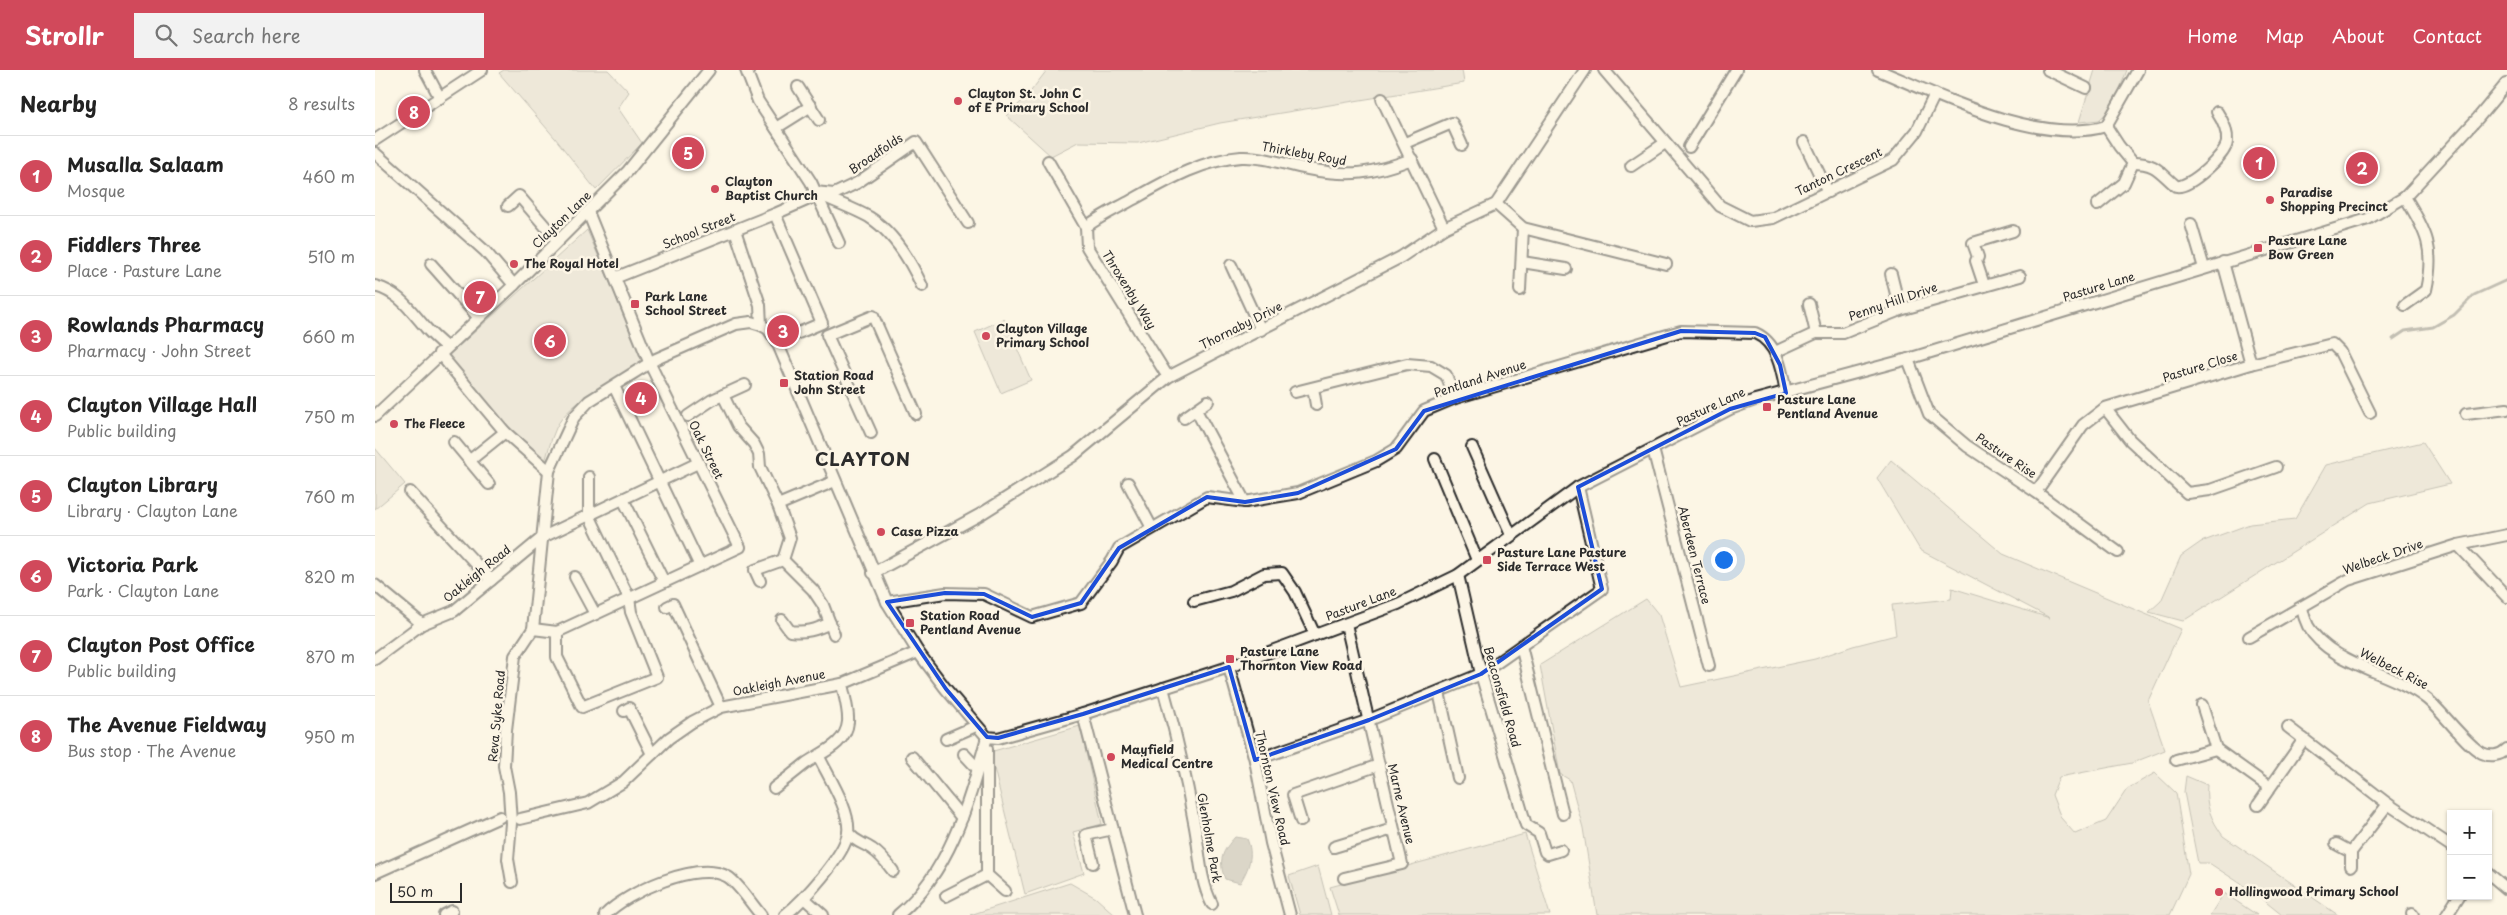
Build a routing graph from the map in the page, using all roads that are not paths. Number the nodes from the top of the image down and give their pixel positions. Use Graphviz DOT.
graph roads {
  1 [pos="425,70"];
  2 [pos="482,70"];
  3 [pos="709,70"];
  4 [pos="746,70"];
  5 [pos="1585,70"];
  6 [pos="1604,70"];
  7 [pos="1737,70"];
  8 [pos="1878,70"];
  9 [pos="2048,70"];
  10 [pos="2137,70"];
  11 [pos="2507,83"];
  12 [pos="798,87"];
  13 [pos="2086,88"];
  14 [pos="1935,94"];
  15 [pos="440,98"];
  16 [pos="1383,99"];
  17 [pos="811,106"];
  18 [pos="2217,112"];
  19 [pos="819,120"];
  20 [pos="2106,126"];
  21 [pos="776,128"];
  22 [pos="375,140"];
  23 [pos="1804,142"];
  24 [pos="1405,143"];
  25 [pos="1665,143"];
  26 [pos="1463,145"];
  27 [pos="1689,147"];
  28 [pos="375,153"];
  29 [pos="1412,159"];
  30 [pos="1048,162"];
  31 [pos="2133,163"];
  32 [pos="1631,166"];
  33 [pos="815,192"];
  34 [pos="1828,192"];
  35 [pos="2405,197"];
  36 [pos="1497,204"];
  37 [pos="2097,205"];
  38 [pos="508,206"];
  39 [pos="588,212"];
  40 [pos="775,214"];
  41 [pos="968,223"];
  42 [pos="2191,224"];
  43 [pos="1086,227"];
  44 [pos="1445,228"];
  45 [pos="1523,228"];
  46 [pos="735,230"];
  47 [pos="2013,231"];
  48 [pos="557,240"];
  49 [pos="839,243"];
  50 [pos="1522,262"];
  51 [pos="2223,262"];
  52 [pos="431,264"];
  53 [pos="1666,264"];
  54 [pos="1231,265"];
  55 [pos="2204,268"];
  56 [pos="1566,269"];
  57 [pos="1891,274"];
  58 [pos="2020,276"];
  59 [pos="617,277"];
  60 [pos="514,285"];
  61 [pos="1984,285"];
  62 [pos="375,286"];
  63 [pos="922,286"];
  64 [pos="1520,290"];
  65 [pos="1809,304"];
  66 [pos="2405,305"];
  67 [pos="1899,310"];
  68 [pos="478,317"];
  69 [pos="822,323"];
  70 [pos="761,325"];
  71 [pos="1261,330"];
  72 [pos="1816,333"];
  73 [pos="827,335"];
  74 [pos="777,342"];
  75 [pos="443,350"];
  76 [pos="1775,352"];
  77 [pos="1908,359"];
  78 [pos="650,364"];
  79 [pos="2251,364"];
  80 [pos="1168,377"];
  81 [pos="745,385"];
  82 [pos="614,386"];
  83 [pos="1313,388"];
  84 [pos="1295,392"];
  85 [pos="1786,393"];
  86 [pos="723,395"];
  87 [pos="1455,398"];
  88 [pos="1208,401"];
  89 [pos="1316,404"];
  90 [pos="2105,408"];
  91 [pos="2507,409"];
  92 [pos="1196,410"];
  93 [pos="2370,413"];
  94 [pos="916,414"];
  95 [pos="2466,414"];
  96 [pos="375,416"];
  97 [pos="688,416"];
  98 [pos="1184,418"];
  99 [pos="505,432"];
  100 [pos="871,433"];
  101 [pos="454,442"];
  102 [pos="1472,447"];
  103 [pos="1653,449"];
  104 [pos="1435,459"];
  105 [pos="469,461"];
  106 [pos="698,463"];
  107 [pos="2275,467"];
  108 [pos="549,471"];
  109 [pos="589,477"];
  110 [pos="659,481"];
  111 [pos="835,481"];
  112 [pos="1128,483"];
  113 [pos="489,484"];
  114 [pos="1578,487"];
  115 [pos="410,492"];
  116 [pos="2036,492"];
  117 [pos="623,499"];
  118 [pos="1245,502"];
  119 [pos="778,505"];
  120 [pos="589,515"];
  121 [pos="1152,528"];
  122 [pos="1511,535"];
  123 [pos="2507,535"];
  124 [pos="543,537"];
  125 [pos="2458,545"];
  126 [pos="2118,552"];
  127 [pos="783,560"];
  128 [pos="1477,560"];
  129 [pos="700,566"];
  130 [pos="873,573"];
  131 [pos="1458,575"];
  132 [pos="575,577"];
  133 [pos="491,580"];
  134 [pos="759,581"];
  135 [pos="664,582"];
  136 [pos="375,585"];
  137 [pos="384,594"];
  138 [pos="2507,597"];
  139 [pos="629,598"];
  140 [pos="375,601"];
  141 [pos="1194,601"];
  142 [pos="887,602"];
  143 [pos="667,607"];
  144 [pos="2301,608"];
  145 [pos="595,614"];
  146 [pos="782,620"];
  147 [pos="830,623"];
  148 [pos="422,624"];
  149 [pos="1346,624"];
  150 [pos="533,629"];
  151 [pos="557,632"];
  152 [pos="834,634"];
  153 [pos="1315,635"];
  154 [pos="2249,637"];
  155 [pos="1521,646"];
  156 [pos="918,652"];
  157 [pos="375,659"];
  158 [pos="1709,666"];
  159 [pos="1229,667"];
  160 [pos="1481,674"];
  161 [pos="842,684"];
  162 [pos="1163,688"];
  163 [pos="1439,692"];
  164 [pos="2202,705"];
  165 [pos="721,707"];
  166 [pos="624,711"];
  167 [pos="1083,714"];
  168 [pos="1369,720"];
  169 [pos="976,726"];
  170 [pos="2288,727"];
  171 [pos="987,737"];
  172 [pos="946,739"];
  173 [pos="2304,739"];
  174 [pos="2216,749"];
  175 [pos="2507,750"];
  176 [pos="652,754"];
  177 [pos="964,754"];
  178 [pos="819,757"];
  179 [pos="913,757"];
  180 [pos="1255,760"];
  181 [pos="2176,760"];
  182 [pos="1379,765"];
  183 [pos="977,768"];
  184 [pos="1458,778"];
  185 [pos="2269,787"];
  186 [pos="774,788"];
  187 [pos="2388,804"];
  188 [pos="2258,805"];
  189 [pos="1563,814"];
  190 [pos="500,818"];
  191 [pos="962,818"];
  192 [pos="521,819"];
  193 [pos="1301,821"];
  194 [pos="1113,829"];
  195 [pos="1393,829"];
  196 [pos="848,833"];
  197 [pos="2447,843"];
  198 [pos="2336,844"];
  199 [pos="1334,847"];
  200 [pos="1561,850"];
  201 [pos="2351,852"];
  202 [pos="1093,862"];
  203 [pos="2351,866"];
  204 [pos="893,871"];
  205 [pos="375,873"];
  206 [pos="987,875"];
  207 [pos="2492,876"];
  208 [pos="1344,878"];
  209 [pos="512,882"];
  210 [pos="2507,889"];
  211 [pos="1005,891"];
  212 [pos="946,896"];
  213 [pos="805,899"];
  214 [pos="2456,900"];
  215 [pos="1212,904"];
  216 [pos="605,915"];
  217 [pos="761,915"];
  218 [pos="785,915"];
  219 [pos="823,915"];
  220 [pos="898,915"];
  221 [pos="1135,915"];
  222 [pos="1290,915"];
  223 [pos="2447,915"];
  1 -- 15 [label="street"];
  2 -- 15 [label="street"];
  3 -- 39 [label="street, Clayton Lane"];
  4 -- 21 [label="street"];
  5 -- 36 [label="street"];
  6 -- 25 [label="street"];
  7 -- 27 [label="street"];
  8 -- 14 [label="street"];
  9 -- 13 [label="street"];
  10 -- 20 [label="street"];
  11 -- 35 [label="street, Pasture Lane"];
  12 -- 17 [label="street"];
  14 -- 20 [label="street"];
  14 -- 34 [label="street, Tanton Crescent"];
  15 -- 22 [label="street"];
  16 -- 24 [label="street"];
  17 -- 19 [label="street"];
  17 -- 21 [label="street"];
  18 -- 31 [label="street"];
  20 -- 31 [label="street"];
  21 -- 33 [label="street"];
  23 -- 34 [label="street"];
  24 -- 26 [label="street"];
  24 -- 29 [label="street"];
  25 -- 32 [label="street"];
  25 -- 34 [label="street, Tanton Crescent"];
  28 -- 60 [label="street"];
  29 -- 43 [label="street, Thirkleby Royd"];
  29 -- 44 [label="street"];
  30 -- 43 [label="street, Throxenby Way"];
  31 -- 37 [label="street"];
  33 -- 40 [label="street, School Street"];
  33 -- 41 [label="street, Broadfolds"];
  33 -- 49 [label="street"];
  33 -- 63 [label="street"];
  35 -- 51 [label="street, Pasture Lane"];
  35 -- 66 [label="street"];
  36 -- 44 [label="street, Thornaby Drive"];
  36 -- 45 [label="street"];
  38 -- 48 [label="street"];
  39 -- 48 [label="street, Clayton Lane"];
  39 -- 59 [label="street, Oak Street"];
  40 -- 46 [label="street, School Street"];
  40 -- 69 [label="street"];
  42 -- 55 [label="street"];
  43 -- 80 [label="street, Throxenby Way"];
  44 -- 71 [label="street, Thornaby Drive"];
  45 -- 50 [label="street"];
  45 -- 53 [label="street"];
  46 -- 59 [label="street, School Street"];
  46 -- 70 [label="street"];
  47 -- 61 [label="street"];
  48 -- 60 [label="street, Clayton Lane"];
  50 -- 56 [label="street"];
  50 -- 64 [label="street"];
  51 -- 55 [label="street, Pasture Lane"];
  51 -- 79 [label="street"];
  52 -- 68 [label="street"];
  54 -- 71 [label="street"];
  55 -- 77 [label="street, Pasture Lane"];
  57 -- 67 [label="street"];
  58 -- 61 [label="street, Penny Hill Drive"];
  59 -- 78 [label="street, Oak Street"];
  60 -- 68 [label="street, Clayton Lane"];
  61 -- 67 [label="street, Penny Hill Drive"];
  62 -- 75 [label="street"];
  65 -- 72 [label="street"];
  67 -- 72 [label="street, Penny Hill Drive"];
  68 -- 75 [label="street, Clayton Lane"];
  69 -- 73 [label="street"];
  69 -- 74 [label="street"];
  70 -- 74 [label="street"];
  70 -- 78 [label="street"];
  71 -- 80 [label="street, Thornaby Drive"];
  72 -- 76 [label="street, Penny Hill Drive"];
  73 -- 94 [label="street"];
  73 -- 100 [label="street"];
  74 -- 111 [label="street"];
  75 -- 96 [label="street, Clayton Lane"];
  75 -- 99 [label="street"];
  76 -- 85 [label="street, Pentland Avenue"];
  76 -- 87 [label="street, Pentland Avenue"];
  77 -- 85 [label="street, Pasture Lane"];
  77 -- 116 [label="street, Pasture Rise"];
  78 -- 82 [label="street"];
  78 -- 106 [label="street, Oak Street"];
  79 -- 90 [label="street, Pasture Close"];
  79 -- 93 [label="street, Pasture Close"];
  80 -- 130 [label="street, Thornaby Drive"];
  81 -- 86 [label="street"];
  82 -- 108 [label="street"];
  82 -- 110 [label="street"];
  83 -- 84 [label="street"];
  83 -- 87 [label="street"];
  83 -- 89 [label="street"];
  85 -- 103 [label="street, Pasture Lane"];
  86 -- 97 [label="street"];
  86 -- 119 [label="street"];
  87 -- 118 [label="street, Pentland Avenue"];
  88 -- 92 [label="street"];
  90 -- 107 [label="street"];
  90 -- 116 [label="street, Pasture Close"];
  91 -- 95 [label="street"];
  92 -- 98 [label="street"];
  92 -- 118 [label="street"];
  99 -- 105 [label="street"];
  99 -- 108 [label="street"];
  101 -- 105 [label="street"];
  102 -- 122 [label="street"];
  103 -- 114 [label="street, Pasture Lane"];
  103 -- 158 [label="street, Aberdeen Terrace"];
  104 -- 128 [label="street"];
  105 -- 113 [label="street"];
  106 -- 110 [label="street, Oakleigh Road"];
  106 -- 129 [label="street, Oak Street"];
  108 -- 124 [label="street"];
  109 -- 120 [label="street"];
  110 -- 117 [label="street, Oakleigh Road"];
  110 -- 129 [label="street"];
  111 -- 119 [label="street"];
  111 -- 130 [label="street"];
  112 -- 121 [label="street"];
  114 -- 122 [label="street, Pasture Lane"];
  114 -- 155 [label="street"];
  115 -- 133 [label="street"];
  116 -- 126 [label="street, Pasture Rise"];
  117 -- 120 [label="street, Oakleigh Road"];
  117 -- 135 [label="street"];
  118 -- 121 [label="street, Pentland Avenue"];
  119 -- 127 [label="street"];
  120 -- 124 [label="street, Oakleigh Road"];
  120 -- 139 [label="street"];
  121 -- 142 [label="street, Pentland Avenue"];
  122 -- 128 [label="street, Pasture Lane"];
  123 -- 125 [label="street, Welbeck Drive"];
  124 -- 133 [label="street, Oakleigh Road"];
  124 -- 150 [label="street"];
  125 -- 138 [label="street"];
  125 -- 144 [label="street, Welbeck Drive"];
  127 -- 134 [label="street"];
  127 -- 147 [label="street"];
  128 -- 131 [label="street, Pasture Lane"];
  129 -- 135 [label="street"];
  130 -- 142 [label="street"];
  131 -- 149 [label="street, Pasture Lane"];
  131 -- 160 [label="street, Beaconsfield Road"];
  132 -- 145 [label="street"];
  133 -- 148 [label="street, Oakleigh Road"];
  135 -- 139 [label="street"];
  136 -- 137 [label="street"];
  137 -- 140 [label="street"];
  137 -- 148 [label="street"];
  139 -- 145 [label="street"];
  139 -- 151 [label="street"];
  141 -- 153 [label="street"];
  142 -- 156 [label="street"];
  143 -- 165 [label="street"];
  144 -- 154 [label="street, Welbeck Drive"];
  144 -- 175 [label="street, Welbeck Rise"];
  145 -- 151 [label="street"];
  146 -- 147 [label="street"];
  147 -- 152 [label="street"];
  148 -- 157 [label="street, Oakleigh Road"];
  149 -- 153 [label="street, Pasture Lane"];
  149 -- 168 [label="street, Marne Avenue"];
  150 -- 151 [label="street"];
  150 -- 209 [label="street, Reva Syke Road"];
  153 -- 159 [label="street, Pasture Lane"];
  155 -- 160 [label="street"];
  155 -- 189 [label="street"];
  156 -- 161 [label="street, Oakleigh Avenue"];
  156 -- 169 [label="street"];
  159 -- 162 [label="street, Pasture Lane"];
  159 -- 180 [label="street, Thornton View Road"];
  160 -- 163 [label="street"];
  160 -- 200 [label="street, Beaconsfield Road"];
  161 -- 165 [label="street, Oakleigh Avenue"];
  161 -- 178 [label="street"];
  162 -- 167 [label="street, Pasture Lane"];
  162 -- 215 [label="street, Glenholme Park"];
  163 -- 168 [label="street"];
  163 -- 184 [label="street"];
  164 -- 174 [label="street"];
  165 -- 176 [label="street, Oakleigh Avenue"];
  166 -- 176 [label="street"];
  167 -- 171 [label="street, Pasture Lane"];
  167 -- 194 [label="street"];
  168 -- 180 [label="street"];
  168 -- 182 [label="street, Marne Avenue"];
  169 -- 171 [label="street"];
  169 -- 172 [label="street"];
  170 -- 173 [label="street"];
  171 -- 183 [label="street"];
  171 -- 206 [label="street"];
  173 -- 185 [label="street"];
  173 -- 187 [label="street"];
  174 -- 181 [label="street"];
  174 -- 185 [label="street"];
  176 -- 192 [label="street, Oakleigh Avenue"];
  177 -- 183 [label="street"];
  178 -- 186 [label="street"];
  178 -- 196 [label="street"];
  179 -- 191 [label="street"];
  180 -- 222 [label="street, Thornton View Road"];
  182 -- 193 [label="street"];
  182 -- 195 [label="street, Marne Avenue"];
  183 -- 191 [label="street"];
  185 -- 188 [label="street"];
  187 -- 197 [label="street"];
  187 -- 201 [label="street"];
  190 -- 205 [label="street"];
  191 -- 220 [label="street"];
  194 -- 202 [label="street"];
  194 -- 221 [label="street"];
  195 -- 199 [label="street"];
  195 -- 208 [label="street, Marne Avenue"];
  196 -- 204 [label="street"];
  196 -- 213 [label="street"];
  198 -- 201 [label="street"];
  201 -- 203 [label="street"];
  206 -- 211 [label="street"];
  206 -- 212 [label="street"];
  207 -- 210 [label="street"];
  213 -- 218 [label="street"];
  213 -- 219 [label="street"];
  214 -- 223 [label="street"];
  216 -- 217 [label="street"];
}
